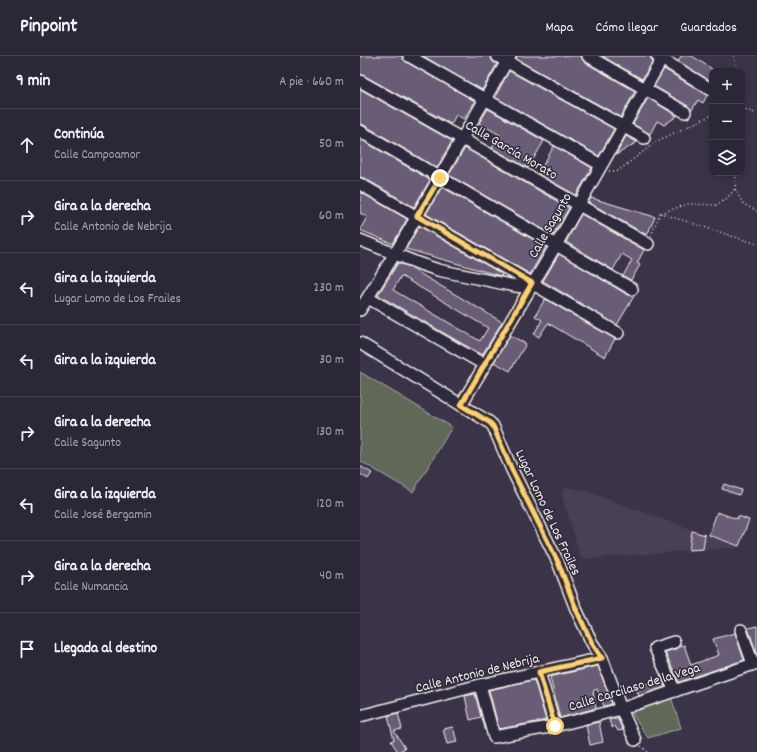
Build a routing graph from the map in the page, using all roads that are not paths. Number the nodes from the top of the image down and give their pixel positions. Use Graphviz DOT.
graph roads {
  1 [pos="409,56"];
  2 [pos="588,56"];
  3 [pos="505,58"];
  4 [pos="660,58"];
  5 [pos="360,80"];
  6 [pos="709,88"];
  7 [pos="645,89"];
  8 [pos="485,100"];
  9 [pos="684,112"];
  10 [pos="623,127"];
  11 [pos="360,132"];
  12 [pos="462,138"];
  13 [pos="644,138"];
  14 [pos="599,168"];
  15 [pos="440,178"];
  16 [pos="360,184"];
  17 [pos="578,205"];
  18 [pos="417,216"];
  19 [pos="360,240"];
  20 [pos="648,244"];
  21 [pos="556,245"];
  22 [pos="395,254"];
  23 [pos="513,272"];
  24 [pos="532,283"];
  25 [pos="503,284"];
  26 [pos="515,286"];
  27 [pos="632,289"];
  28 [pos="368,298"];
  29 [pos="522,302"];
  30 [pos="360,310"];
  31 [pos="618,333"];
  32 [pos="360,343"];
  33 [pos="485,365"];
  34 [pos="461,405"];
  35 [pos="741,630"];
  36 [pos="674,642"];
  37 [pos="602,658"];
  38 [pos="755,663"];
  39 [pos="539,672"];
  40 [pos="480,686"];
  41 [pos="675,690"];
  42 [pos="621,709"];
  43 [pos="360,716"];
  44 [pos="555,726"];
  45 [pos="634,740"];
  1 -- 8 [label="street"];
  2 -- 7 [label="street"];
  3 -- 8 [label="street"];
  3 -- 10 [label="street"];
  4 -- 6 [label="street"];
  4 -- 7 [label="street, Calle Sagunto"];
  5 -- 12 [label="street, Calle García Morato"];
  7 -- 9 [label="street"];
  7 -- 10 [label="street, Calle Sagunto"];
  8 -- 12 [label="street"];
  8 -- 14 [label="street"];
  10 -- 13 [label="street"];
  10 -- 14 [label="street, Calle Sagunto"];
  11 -- 15 [label="street"];
  12 -- 15 [label="street"];
  12 -- 17 [label="street, Calle García Morato"];
  14 -- 17 [label="street, Calle Sagunto"];
  15 -- 18 [label="street"];
  15 -- 21 [label="street"];
  16 -- 18 [label="street"];
  17 -- 20 [label="street, Calle García Morato"];
  17 -- 21 [label="street, Calle Sagunto"];
  18 -- 22 [label="street"];
  18 -- 23 [label="street"];
  19 -- 22 [label="street"];
  21 -- 24 [label="street, Calle Sagunto"];
  21 -- 27 [label="street"];
  22 -- 25 [label="street"];
  22 -- 28 [label="street"];
  23 -- 24 [label="street"];
  23 -- 25 [label="street"];
  24 -- 26 [label="street"];
  24 -- 29 [label="street, Calle Sagunto"];
  24 -- 31 [label="street"];
  25 -- 26 [label="street"];
  26 -- 29 [label="street"];
  28 -- 30 [label="street"];
  28 -- 33 [label="street"];
  29 -- 33 [label="street, Calle Sagunto"];
  32 -- 34 [label="street"];
  33 -- 34 [label="street, Calle Sagunto"];
  34 -- 37 [label="street, Lugar Lomo de Los Frailes"];
  35 -- 38 [label="street"];
  36 -- 41 [label="street"];
  37 -- 39 [label="street, Calle Antonio de Nebrija"];
  37 -- 42 [label="street, Lugar Lomo de Los Frailes"];
  38 -- 41 [label="street, Calle Carcilaso de la Vega"];
  39 -- 40 [label="street, Calle Antonio de Nebrija"];
  39 -- 44 [label="street"];
  40 -- 43 [label="street, Calle Antonio de Nebrija"];
  40 -- 44 [label="street, Calle Carcilaso de la Vega"];
  41 -- 42 [label="street, Calle Carcilaso de la Vega"];
  42 -- 44 [label="street, Calle Carcilaso de la Vega"];
  42 -- 45 [label="street, Lugar Lomo de Los Frailes"];
}
